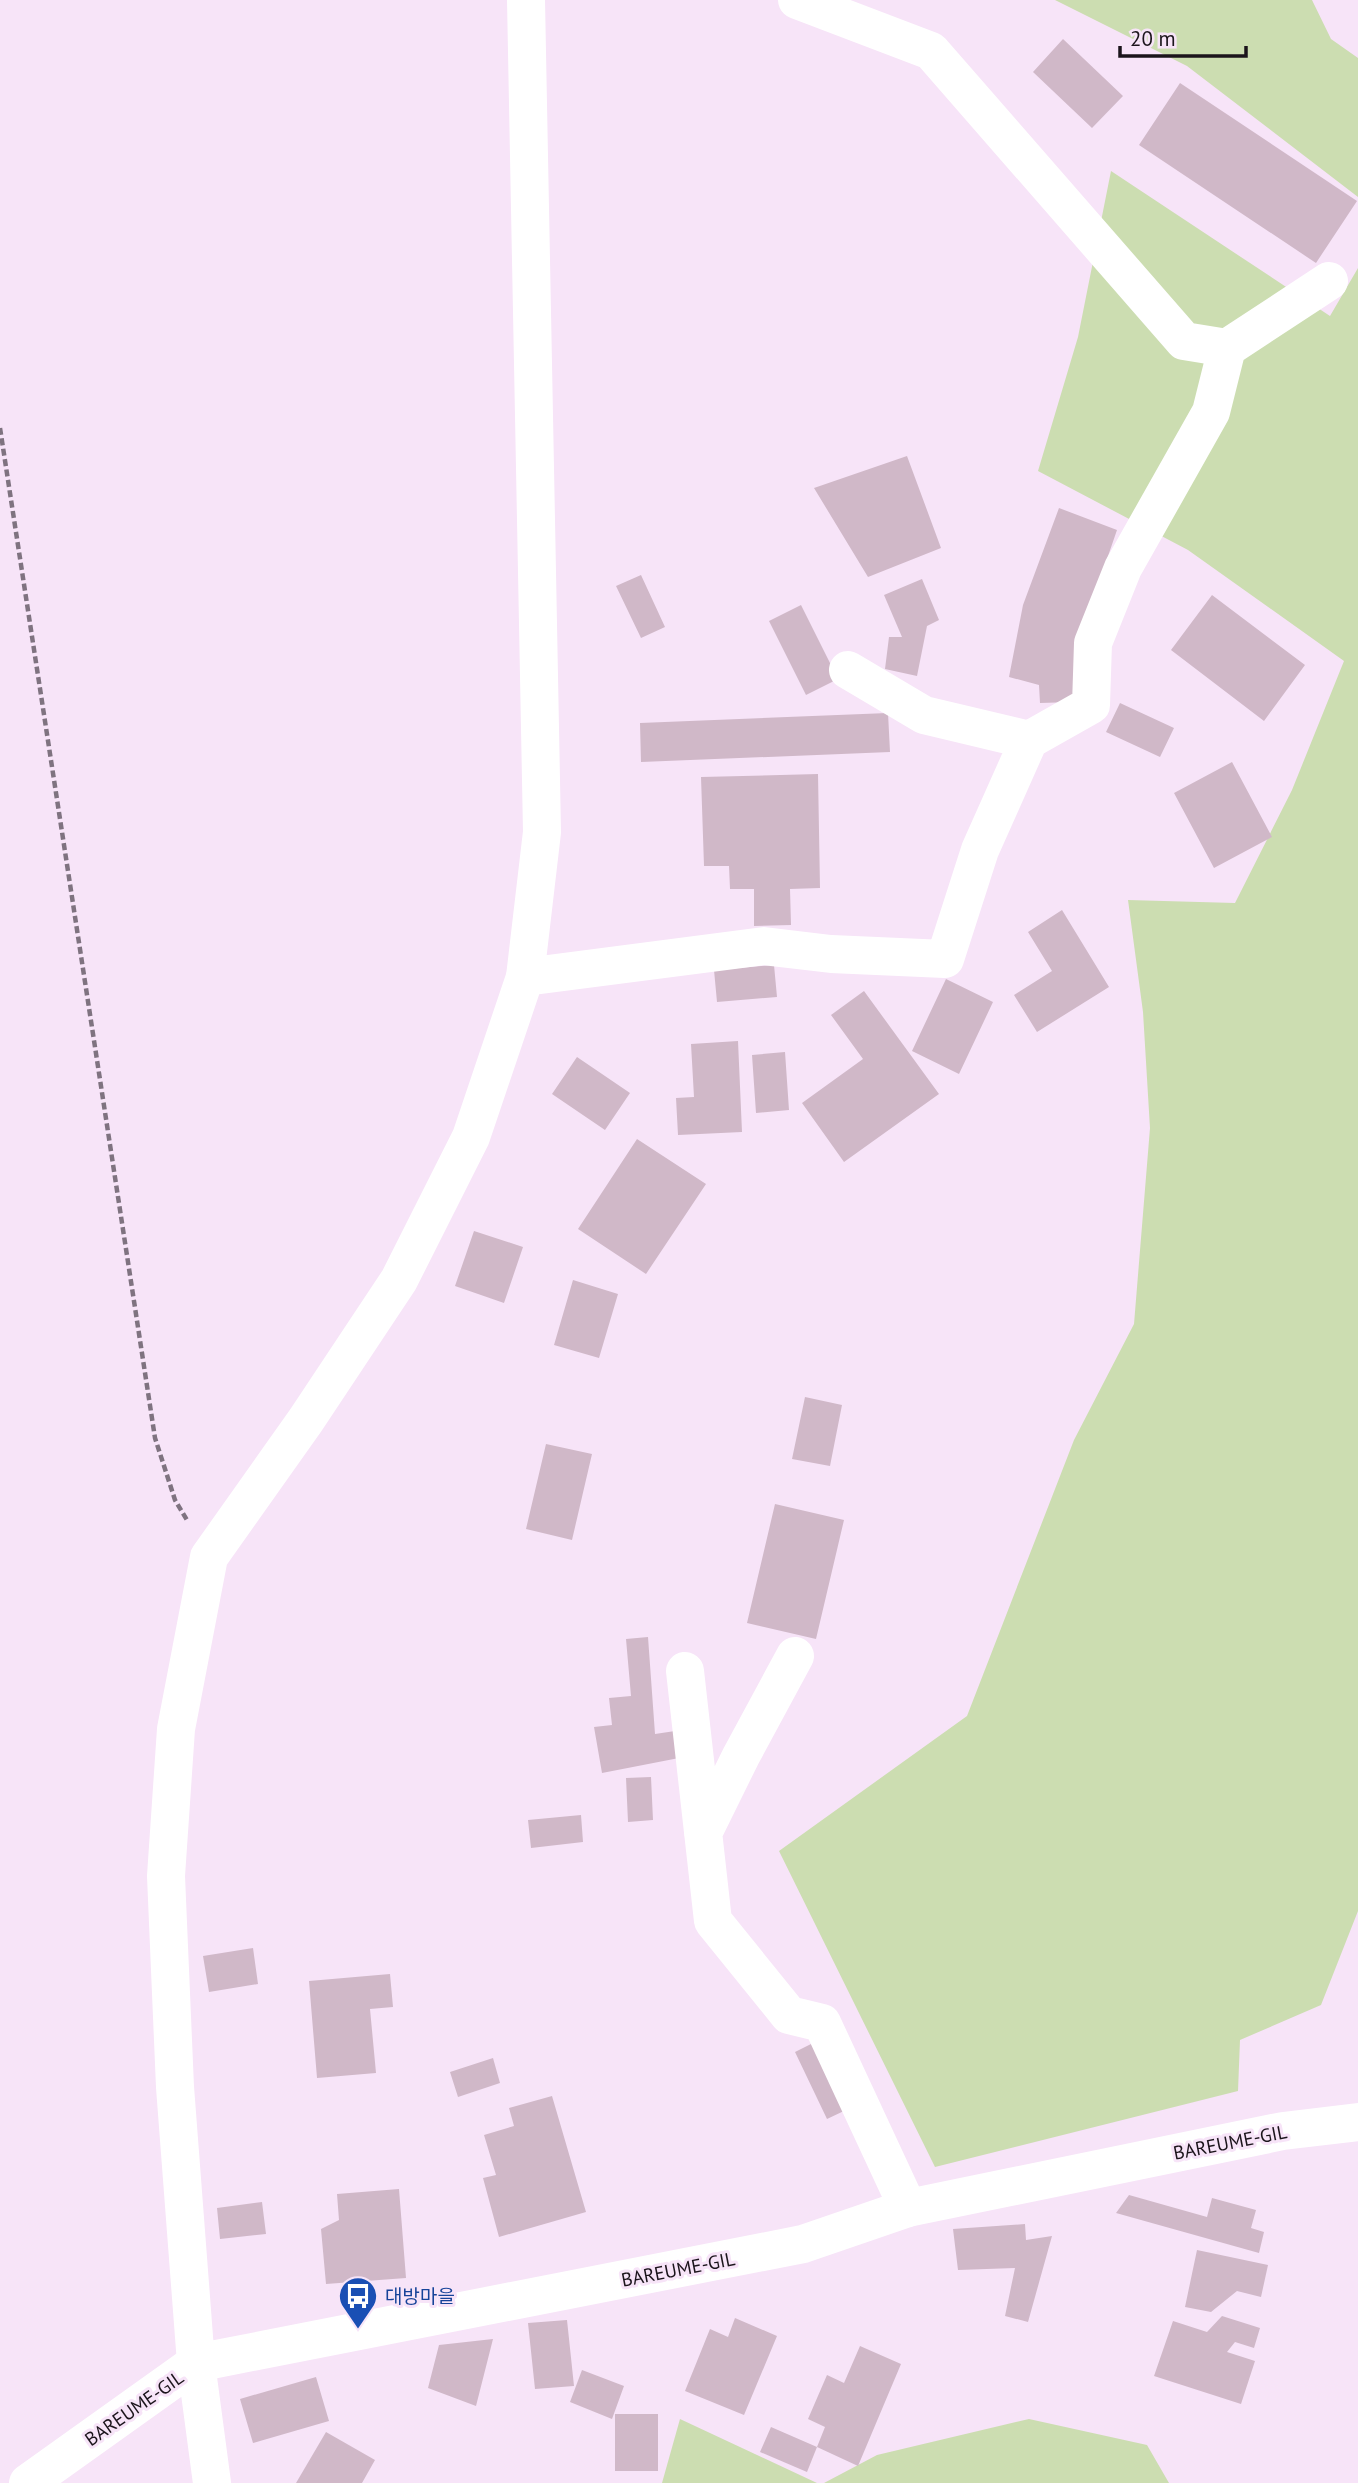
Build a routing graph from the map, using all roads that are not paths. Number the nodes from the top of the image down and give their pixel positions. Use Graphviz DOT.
graph roads {
  1 [pos="526,0"];
  2 [pos="797,0"];
  3 [pos="1329,281"];
  4 [pos="1227,348"];
  5 [pos="848,670"];
  6 [pos="1029,740"];
  7 [pos="525,977"];
  8 [pos="795,1656"];
  9 [pos="685,1671"];
  10 [pos="703,1833"];
  11 [pos="1358,2122"];
  12 [pos="908,2208"];
  13 [pos="196,2363"];
  14 [pos="28,2483"];
  15 [pos="212,2483"];
  1 -- 7 [label="street"];
  2 -- 4 [label="street"];
  3 -- 4 [label="street"];
  4 -- 6 [label="street"];
  5 -- 6 [label="street"];
  6 -- 7 [label="street"];
  7 -- 13 [label="street"];
  8 -- 10 [label="street"];
  9 -- 10 [label="street"];
  10 -- 12 [label="street"];
  11 -- 12 [label="street, BAREUME-GIL"];
  12 -- 13 [label="street, BAREUME-GIL"];
  13 -- 14 [label="street, BAREUME-GIL"];
  13 -- 15 [label="street"];
}
